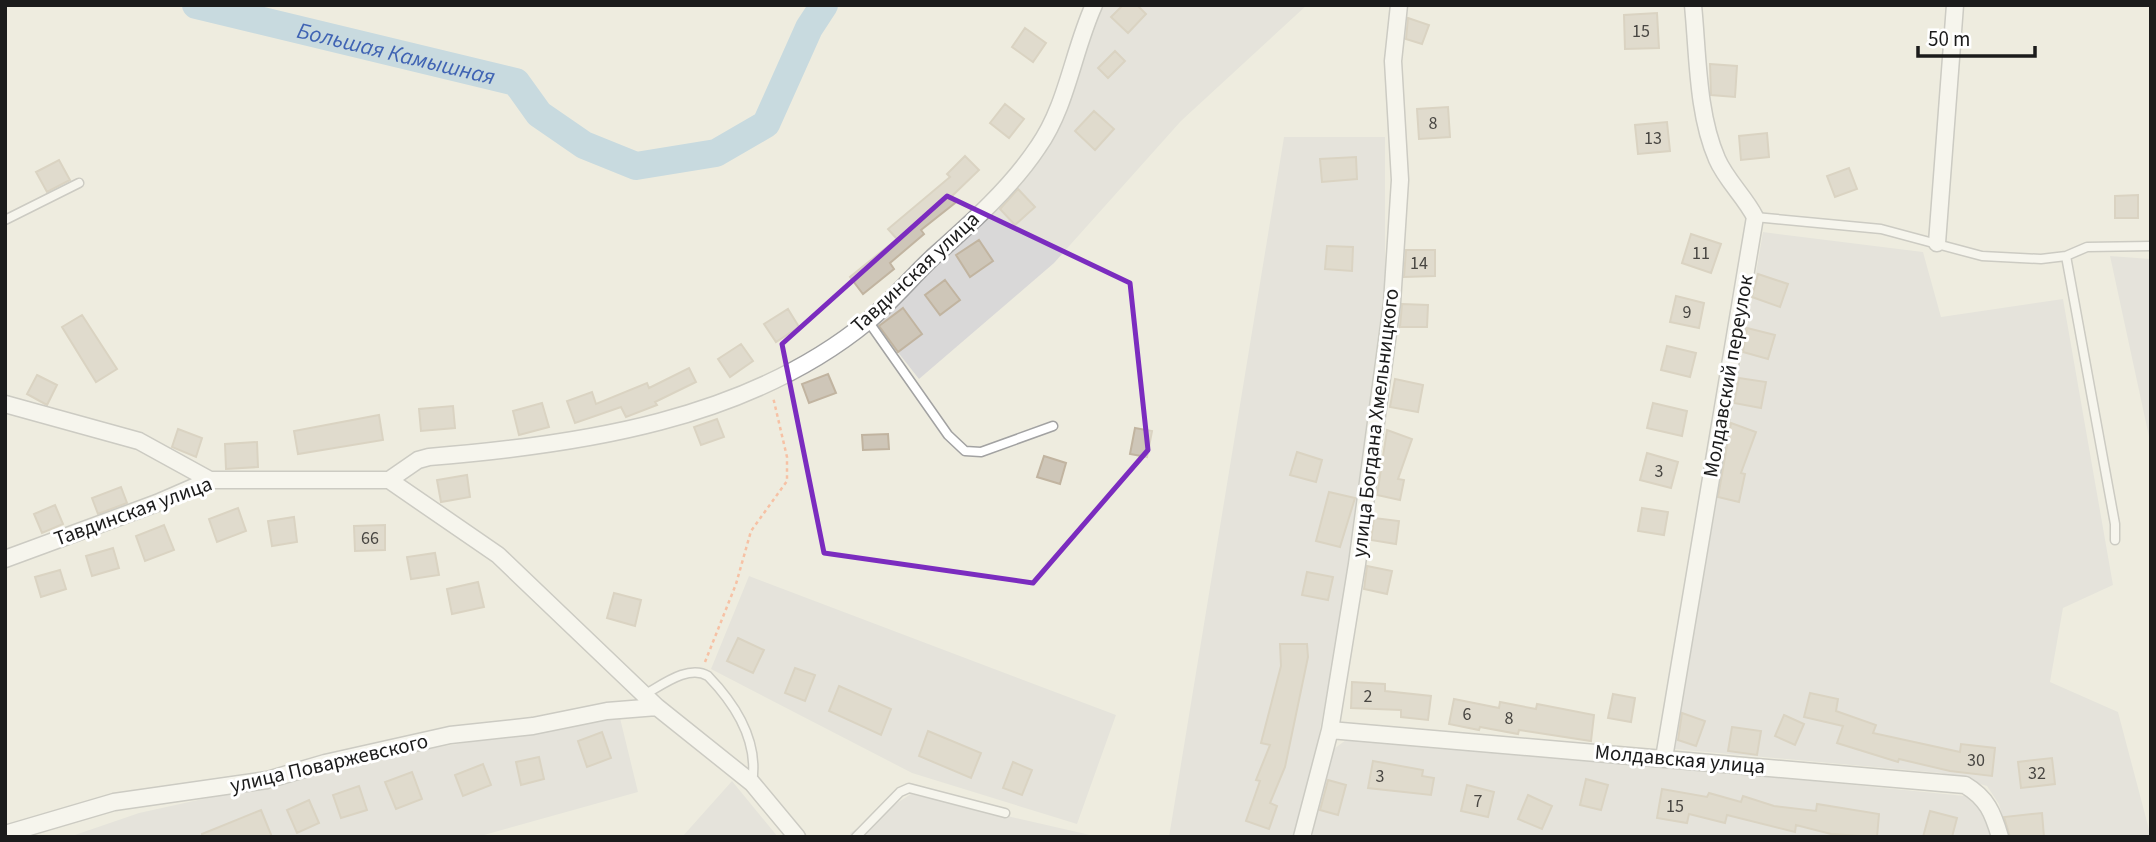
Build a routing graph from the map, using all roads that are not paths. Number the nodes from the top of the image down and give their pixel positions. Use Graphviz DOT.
graph roads {
  1 [pos="1094,5"];
  2 [pos="1399,5"];
  3 [pos="1693,5"];
  4 [pos="1955,5"];
  5 [pos="79,183"];
  6 [pos="1755,217"];
  7 [pos="5,220"];
  8 [pos="1937,243"];
  9 [pos="2151,246"];
  10 [pos="2066,256"];
  11 [pos="868,321"];
  12 [pos="5,404"];
  13 [pos="1052,426"];
  14 [pos="210,480"];
  15 [pos="389,480"];
  16 [pos="2115,540"];
  17 [pos="5,559"];
  18 [pos="644,695"];
  19 [pos="657,707"];
  20 [pos="1330,730"];
  21 [pos="1664,758"];
  22 [pos="752,783"];
  23 [pos="1004,813"];
  24 [pos="5,834"];
  25 [pos="797,837"];
  26 [pos="856,837"];
  27 [pos="1302,837"];
  28 [pos="2000,837"];
  1 -- 11 [label="street, Тавдинская улица"];
  2 -- 20 [label="street, улица Богдана Хмельницкого"];
  3 -- 6 [label="street"];
  4 -- 8 [label="street"];
  5 -- 7 [label="lane"];
  6 -- 8 [label="lane"];
  6 -- 21 [label="street, Молдавский переулок"];
  8 -- 10 [label="lane"];
  9 -- 10 [label="lane"];
  10 -- 16 [label="lane"];
  11 -- 13 [label="lane"];
  11 -- 15 [label="street, Тавдинская улица"];
  12 -- 14 [label="street"];
  14 -- 15 [label="street, Тавдинская улица"];
  14 -- 17 [label="street, Тавдинская улица"];
  15 -- 18 [label="street"];
  18 -- 19 [label="street"];
  18 -- 22 [label="lane"];
  19 -- 22 [label="street"];
  19 -- 24 [label="street, улица Поваржевского"];
  20 -- 21 [label="street, Молдавская улица"];
  20 -- 27 [label="street, улица Богдана Хмельницкого"];
  21 -- 28 [label="street, Молдавская улица"];
  22 -- 25 [label="street"];
  23 -- 26 [label="lane"];
}
